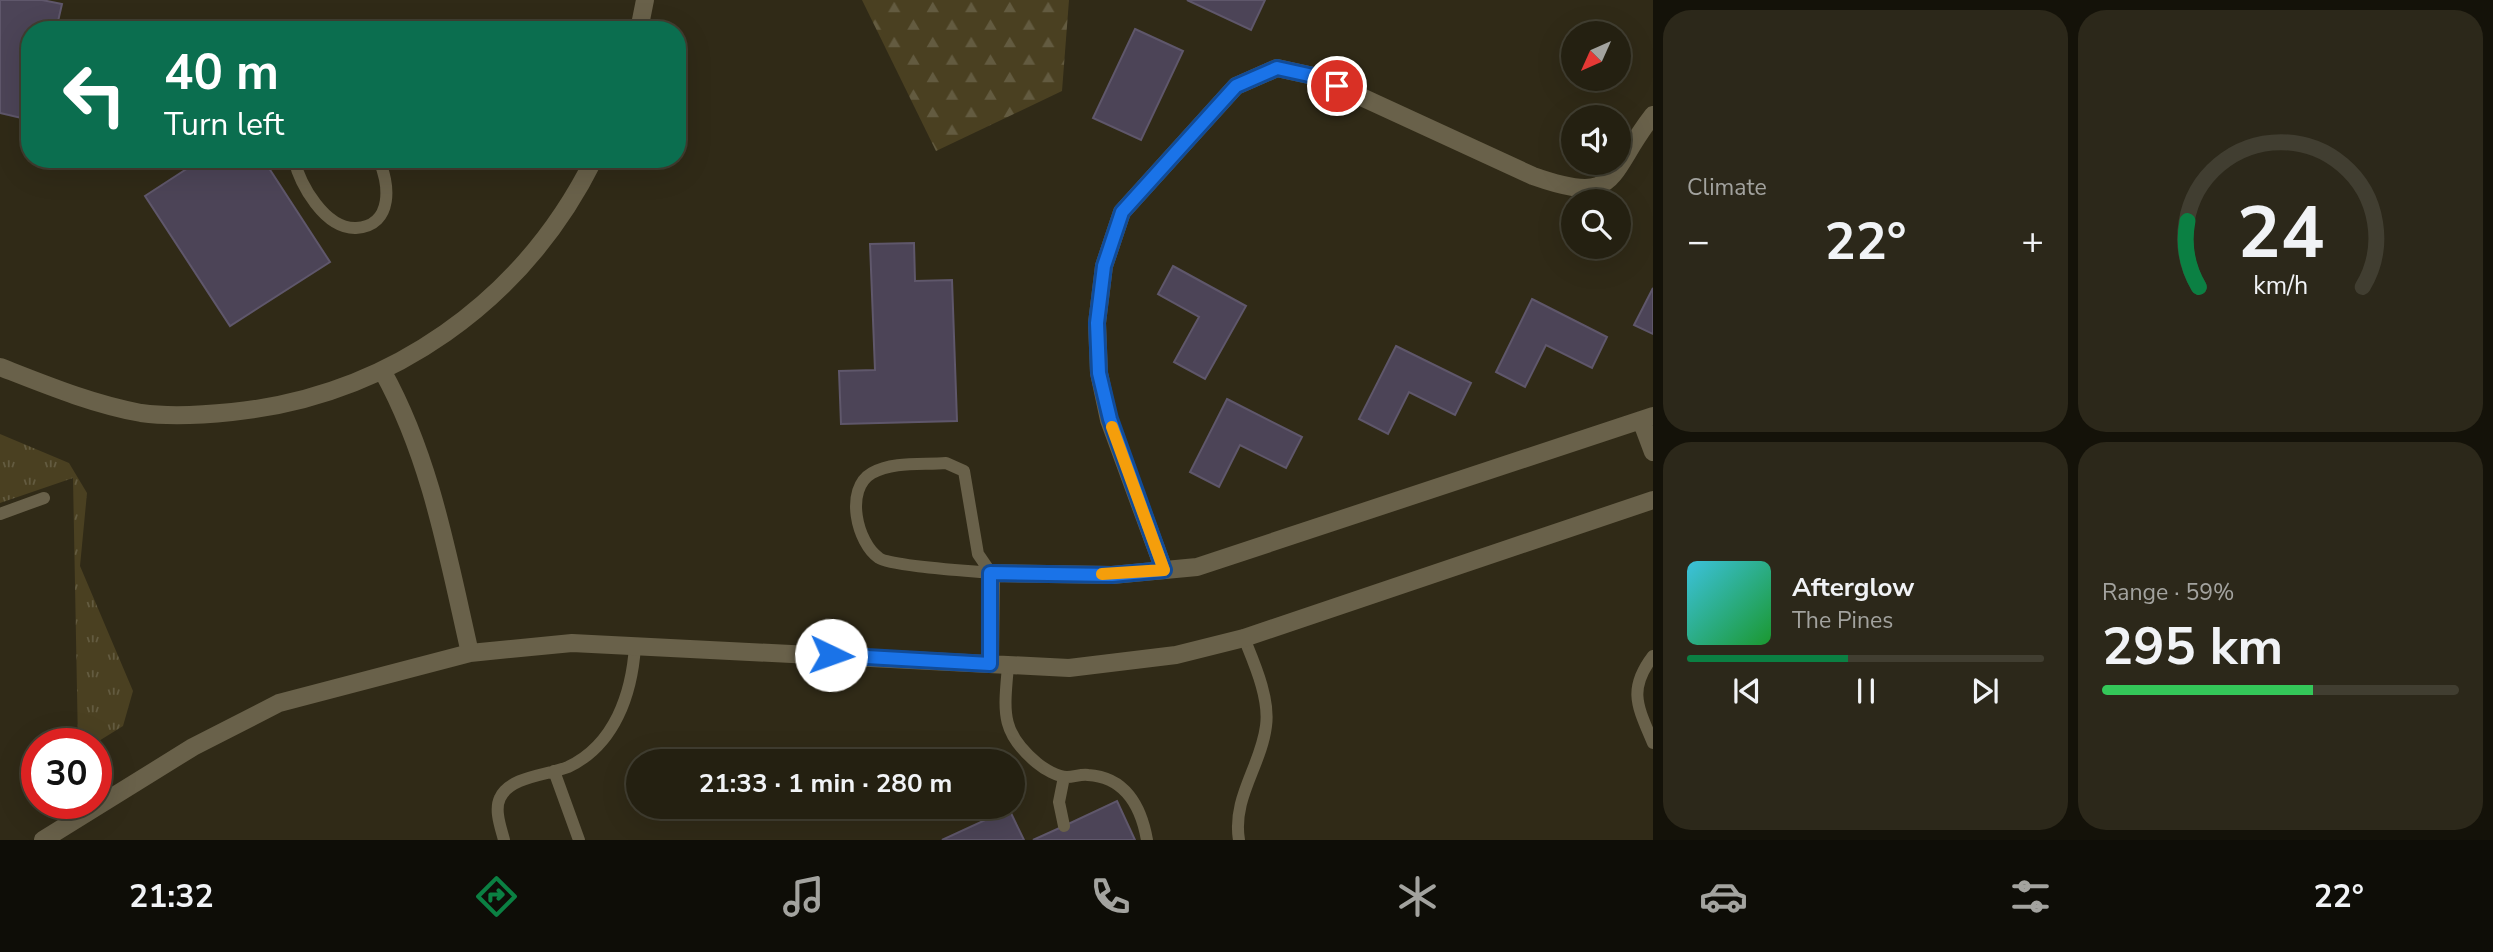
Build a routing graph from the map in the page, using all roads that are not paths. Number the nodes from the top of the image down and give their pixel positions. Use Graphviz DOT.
graph roads {
  1 [pos="645,0"];
  2 [pos="641,21"];
  3 [pos="1653,115"];
  4 [pos="297,168"];
  5 [pos="383,168"];
  6 [pos="588,168"];
  7 [pos="0,367"];
  8 [pos="383,372"];
  9 [pos="1647,418"];
  10 [pos="1653,452"];
  11 [pos="44,498"];
  12 [pos="1653,500"];
  13 [pos="0,514"];
  14 [pos="1164,570"];
  15 [pos="990,573"];
  16 [pos="1244,638"];
  17 [pos="635,646"];
  18 [pos="470,653"];
  19 [pos="1653,656"];
  20 [pos="999,665"];
  21 [pos="1653,743"];
  22 [pos="554,771"];
  23 [pos="1064,777"];
  24 [pos="1063,826"];
  25 [pos="43,840"];
  26 [pos="504,840"];
  27 [pos="579,840"];
  28 [pos="1147,840"];
  29 [pos="1239,840"];
  1 -- 2 [label="street"];
  3 -- 14 [label="street"];
  4 -- 5 [label="lane"];
  6 -- 8 [label="street"];
  7 -- 8 [label="street"];
  8 -- 18 [label="street"];
  9 -- 10 [label="street"];
  9 -- 14 [label="street"];
  11 -- 13 [label="lane"];
  12 -- 16 [label="street"];
  14 -- 15 [label="street"];
  15 -- 15 [label="lane"];
  15 -- 20 [label="street"];
  16 -- 20 [label="street"];
  16 -- 29 [label="lane"];
  17 -- 18 [label="street"];
  17 -- 20 [label="street"];
  17 -- 22 [label="lane"];
  18 -- 25 [label="street"];
  19 -- 21 [label="lane"];
  20 -- 23 [label="lane"];
  22 -- 26 [label="lane"];
  22 -- 27 [label="lane"];
  23 -- 24 [label="lane"];
  23 -- 28 [label="lane"];
}
